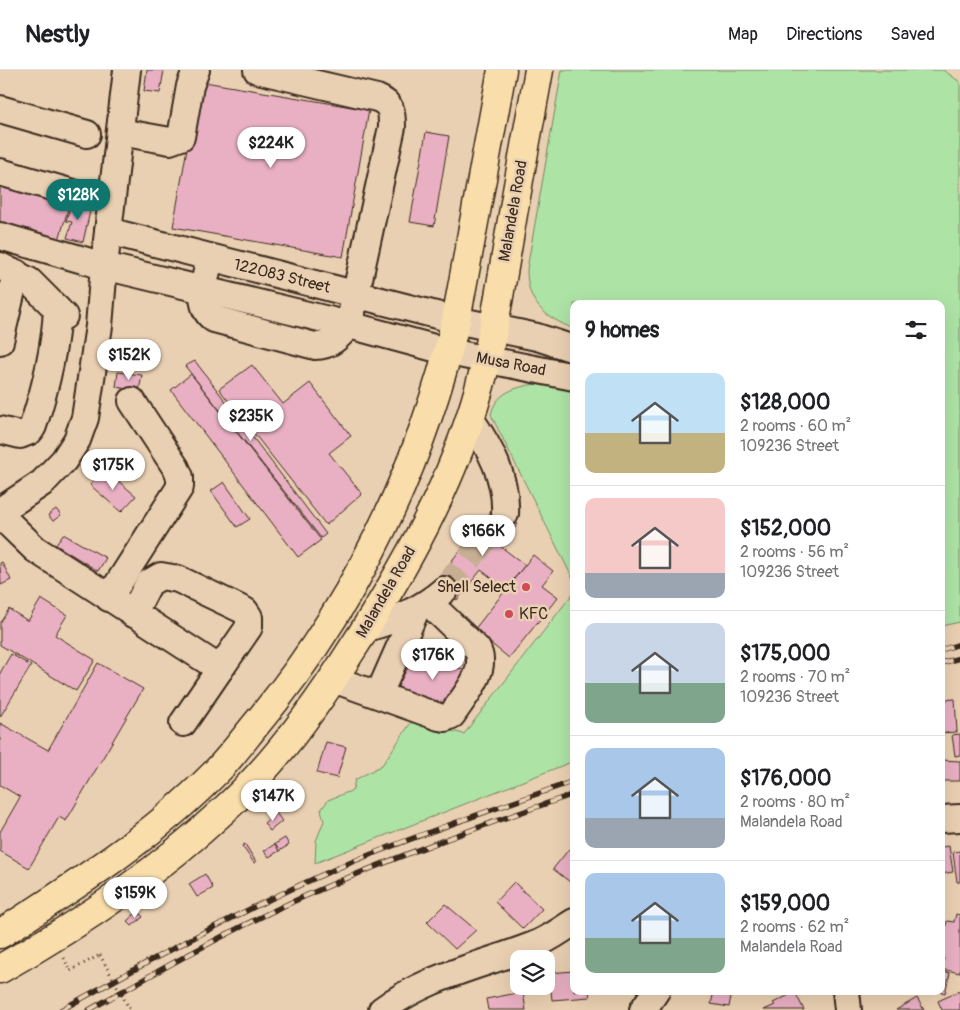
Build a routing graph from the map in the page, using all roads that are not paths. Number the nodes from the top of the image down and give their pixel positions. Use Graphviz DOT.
graph roads {
  1 [pos="127,70"];
  2 [pos="196,70"];
  3 [pos="256,70"];
  4 [pos="502,70"];
  5 [pos="539,70"];
  6 [pos="0,109"];
  7 [pos="120,132"];
  8 [pos="86,134"];
  9 [pos="0,172"];
  10 [pos="73,193"];
  11 [pos="108,232"];
  12 [pos="0,236"];
  13 [pos="210,258"];
  14 [pos="104,266"];
  15 [pos="8,270"];
  16 [pos="204,289"];
  17 [pos="357,295"];
  18 [pos="456,320"];
  19 [pos="349,325"];
  20 [pos="494,327"];
  21 [pos="0,341"];
  22 [pos="570,348"];
  23 [pos="448,352"];
  24 [pos="487,360"];
  25 [pos="570,376"];
  26 [pos="132,401"];
  27 [pos="470,418"];
  28 [pos="0,430"];
  29 [pos="0,511"];
  30 [pos="505,514"];
  31 [pos="0,515"];
  32 [pos="109,598"];
  33 [pos="430,601"];
  34 [pos="133,614"];
  35 [pos="367,628"];
  36 [pos="220,669"];
  37 [pos="333,680"];
  38 [pos="379,694"];
  39 [pos="183,723"];
  40 [pos="960,818"];
  41 [pos="945,819"];
  42 [pos="570,924"];
  43 [pos="0,934"];
  44 [pos="4,959"];
  45 [pos="653,995"];
  46 [pos="846,995"];
  47 [pos="382,1010"];
  48 [pos="642,1010"];
  49 [pos="848,1010"];
  1 -- 7 [label="street"];
  2 -- 7 [label="street"];
  3 -- 17 [label="street"];
  4 -- 18 [label="main road, Malandela Road"];
  5 -- 20 [label="main road, Malandela Road"];
  6 -- 8 [label="street"];
  7 -- 11 [label="street"];
  9 -- 10 [label="street"];
  11 -- 13 [label="street, 122083 Street"];
  11 -- 14 [label="street"];
  12 -- 14 [label="street, 122083 Street"];
  13 -- 16 [label="street"];
  13 -- 17 [label="street, 122083 Street"];
  14 -- 16 [label="street, 122083 Street"];
  14 -- 29 [label="street"];
  15 -- 21 [label="street"];
  15 -- 28 [label="street"];
  16 -- 19 [label="street, 122083 Street"];
  17 -- 18 [label="street, 122083 Street"];
  17 -- 19 [label="street"];
  18 -- 20 [label="street, Musa Road"];
  18 -- 23 [label="main road, Malandela Road"];
  19 -- 23 [label="street, 122083 Street"];
  20 -- 22 [label="street, Musa Road"];
  20 -- 24 [label="main road, Malandela Road"];
  23 -- 24 [label="street, Musa Road"];
  23 -- 43 [label="main road, Malandela Road"];
  24 -- 25 [label="street, Musa Road"];
  24 -- 27 [label="main road, Malandela Road"];
  26 -- 32 [label="street"];
  27 -- 30 [label="street"];
  27 -- 35 [label="main road, Malandela Road"];
  31 -- 32 [label="street"];
  32 -- 34 [label="street"];
  33 -- 35 [label="street"];
  33 -- 38 [label="street"];
  33 -- 38 [label="street"];
  34 -- 36 [label="street"];
  34 -- 36 [label="street"];
  35 -- 37 [label="main road, Malandela Road"];
  36 -- 39 [label="street"];
  37 -- 38 [label="street"];
  37 -- 44 [label="main road, Malandela Road"];
  40 -- 41 [label="street"];
  42 -- 47 [label="street"];
  45 -- 48 [label="street"];
  46 -- 49 [label="street"];
}
